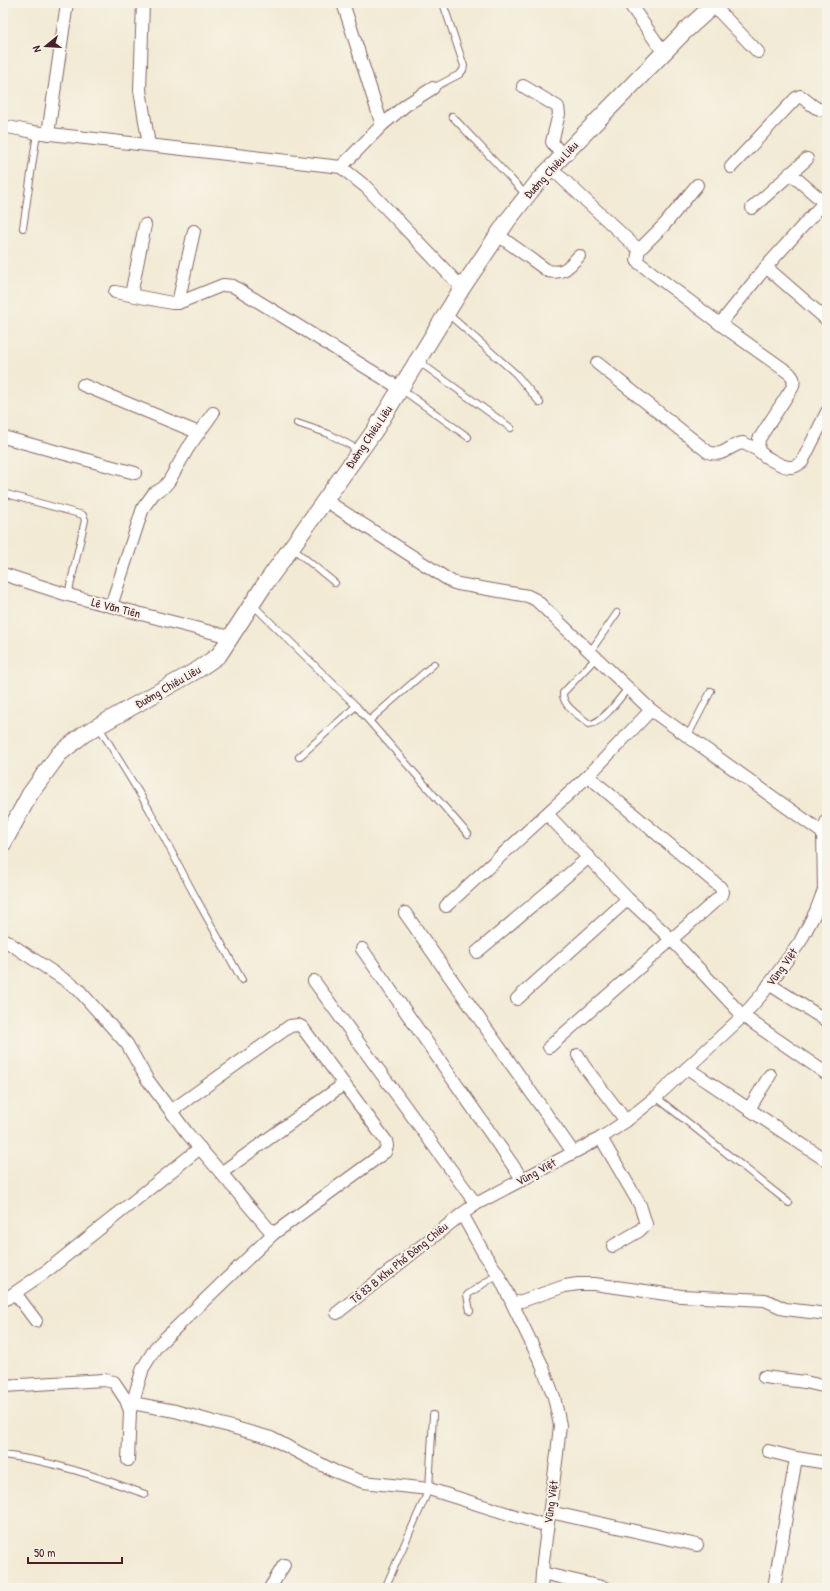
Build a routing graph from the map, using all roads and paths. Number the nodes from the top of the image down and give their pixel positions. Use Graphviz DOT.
graph roads {
  1 [pos="67,3"];
  2 [pos="143,3"];
  3 [pos="343,3"];
  4 [pos="443,3"];
  5 [pos="629,3"];
  6 [pos="715,4"];
  7 [pos="758,52"];
  8 [pos="664,53"];
  9 [pos="523,86"];
  10 [pos="433,88"];
  11 [pos="827,110"];
  12 [pos="452,116"];
  13 [pos="382,125"];
  14 [pos="3,126"];
  15 [pos="42,133"];
  16 [pos="149,145"];
  17 [pos="562,157"];
  18 [pos="807,159"];
  19 [pos="341,167"];
  20 [pos="731,167"];
  21 [pos="551,168"];
  22 [pos="790,173"];
  23 [pos="697,185"];
  24 [pos="526,196"];
  25 [pos="826,202"];
  26 [pos="752,208"];
  27 [pos="145,225"];
  28 [pos="23,228"];
  29 [pos="194,231"];
  30 [pos="498,235"];
  31 [pos="639,250"];
  32 [pos="579,256"];
  33 [pos="766,267"];
  34 [pos="462,288"];
  35 [pos="115,292"];
  36 [pos="131,294"];
  37 [pos="178,303"];
  38 [pos="447,313"];
  39 [pos="827,320"];
  40 [pos="720,324"];
  41 [pos="418,361"];
  42 [pos="597,363"];
  43 [pos="83,385"];
  44 [pos="401,388"];
  45 [pos="540,403"];
  46 [pos="827,412"];
  47 [pos="213,413"];
  48 [pos="296,423"];
  49 [pos="511,428"];
  50 [pos="199,433"];
  51 [pos="3,437"];
  52 [pos="468,437"];
  53 [pos="758,450"];
  54 [pos="360,451"];
  55 [pos="135,474"];
  56 [pos="3,493"];
  57 [pos="325,500"];
  58 [pos="291,547"];
  59 [pos="3,574"];
  60 [pos="335,583"];
  61 [pos="68,595"];
  62 [pos="252,604"];
  63 [pos="111,606"];
  64 [pos="617,613"];
  65 [pos="230,637"];
  66 [pos="593,655"];
  67 [pos="434,664"];
  68 [pos="628,688"];
  69 [pos="711,691"];
  70 [pos="356,706"];
  71 [pos="651,710"];
  72 [pos="370,720"];
  73 [pos="98,727"];
  74 [pos="687,736"];
  75 [pos="298,757"];
  76 [pos="588,776"];
  77 [pos="547,814"];
  78 [pos="827,820"];
  79 [pos="822,833"];
  80 [pos="468,834"];
  81 [pos="3,844"];
  82 [pos="589,857"];
  83 [pos="826,891"];
  84 [pos="628,899"];
  85 [pos="446,906"];
  86 [pos="405,913"];
  87 [pos="3,939"];
  88 [pos="671,939"];
  89 [pos="362,950"];
  90 [pos="478,952"];
  91 [pos="242,980"];
  92 [pos="314,981"];
  93 [pos="769,984"];
  94 [pos="517,999"];
  95 [pos="743,1016"];
  96 [pos="827,1021"];
  97 [pos="549,1046"];
  98 [pos="578,1055"];
  99 [pos="687,1068"];
  100 [pos="827,1074"];
  101 [pos="770,1075"];
  102 [pos="344,1084"];
  103 [pos="656,1097"];
  104 [pos="749,1109"];
  105 [pos="171,1111"];
  106 [pos="626,1121"];
  107 [pos="601,1138"];
  108 [pos="200,1148"];
  109 [pos="573,1152"];
  110 [pos="827,1161"];
  111 [pos="221,1173"];
  112 [pos="522,1180"];
  113 [pos="788,1203"];
  114 [pos="476,1204"];
  115 [pos="462,1214"];
  116 [pos="273,1234"];
  117 [pos="613,1246"];
  118 [pos="498,1274"];
  119 [pos="15,1293"];
  120 [pos="3,1301"];
  121 [pos="513,1304"];
  122 [pos="470,1311"];
  123 [pos="337,1313"];
  124 [pos="827,1314"];
  125 [pos="36,1321"];
  126 [pos="764,1377"];
  127 [pos="3,1386"];
  128 [pos="827,1386"];
  129 [pos="131,1407"];
  130 [pos="433,1415"];
  131 [pos="768,1451"];
  132 [pos="3,1455"];
  133 [pos="796,1458"];
  134 [pos="128,1460"];
  135 [pos="827,1463"];
  136 [pos="429,1489"];
  137 [pos="145,1494"];
  138 [pos="550,1512"];
  139 [pos="547,1526"];
  140 [pos="697,1545"];
  141 [pos="284,1565"];
  142 [pos="542,1573"];
  143 [pos="276,1586"];
  144 [pos="385,1588"];
  145 [pos="542,1588"];
  146 [pos="606,1588"];
  147 [pos="774,1588"];
  1 -- 15 [label="street"];
  2 -- 16 [label="street"];
  3 -- 13 [label="street"];
  4 -- 10 [label="lane"];
  5 -- 8 [label="street"];
  6 -- 7 [label="street"];
  6 -- 8 [label="street, Đường Chiêu Liêu"];
  8 -- 17 [label="street, Đường Chiêu Liêu"];
  9 -- 17 [label="street"];
  10 -- 13 [label="street"];
  11 -- 20 [label="street"];
  12 -- 24 [label="lane"];
  13 -- 19 [label="street"];
  14 -- 15 [label="street"];
  15 -- 16 [label="street"];
  15 -- 28 [label="lane"];
  16 -- 19 [label="street"];
  17 -- 21 [label="street, Đường Chiêu Liêu"];
  18 -- 22 [label="street"];
  19 -- 34 [label="street"];
  21 -- 24 [label="street, Đường Chiêu Liêu"];
  21 -- 31 [label="street"];
  22 -- 25 [label="street"];
  22 -- 26 [label="street"];
  23 -- 31 [label="street"];
  24 -- 30 [label="street, Đường Chiêu Liêu"];
  25 -- 33 [label="street"];
  27 -- 36 [label="street"];
  29 -- 37 [label="street"];
  30 -- 32 [label="street"];
  30 -- 34 [label="street, Đường Chiêu Liêu"];
  31 -- 40 [label="street"];
  33 -- 39 [label="street"];
  33 -- 40 [label="street"];
  34 -- 38 [label="street, Đường Chiêu Liêu"];
  35 -- 36 [label="street"];
  36 -- 37 [label="street"];
  37 -- 44 [label="street"];
  38 -- 41 [label="street, Đường Chiêu Liêu"];
  38 -- 45 [label="lane"];
  40 -- 53 [label="street"];
  41 -- 44 [label="street, Đường Chiêu Liêu"];
  41 -- 49 [label="lane"];
  42 -- 53 [label="street"];
  43 -- 50 [label="street"];
  44 -- 52 [label="lane"];
  44 -- 54 [label="street, Đường Chiêu Liêu"];
  46 -- 53 [label="street"];
  47 -- 50 [label="street"];
  48 -- 54 [label="lane"];
  50 -- 63 [label="street"];
  51 -- 55 [label="street"];
  54 -- 57 [label="street, Đường Chiêu Liêu"];
  56 -- 61 [label="lane"];
  57 -- 58 [label="street, Đường Chiêu Liêu"];
  57 -- 66 [label="street"];
  58 -- 60 [label="lane"];
  58 -- 62 [label="street, Đường Chiêu Liêu"];
  59 -- 61 [label="street, Lê Văn Tiên"];
  61 -- 63 [label="street, Lê Văn Tiên"];
  62 -- 65 [label="street, Đường Chiêu Liêu"];
  62 -- 70 [label="lane"];
  63 -- 65 [label="street, Lê Văn Tiên"];
  64 -- 66 [label="lane"];
  65 -- 73 [label="street, Đường Chiêu Liêu"];
  66 -- 68 [label="street"];
  66 -- 68 [label="lane"];
  67 -- 72 [label="lane"];
  68 -- 71 [label="street"];
  69 -- 74 [label="lane"];
  70 -- 72 [label="lane"];
  70 -- 75 [label="lane"];
  71 -- 74 [label="street"];
  71 -- 76 [label="street"];
  72 -- 80 [label="lane"];
  73 -- 81 [label="street, Đường Chiêu Liêu"];
  73 -- 91 [label="lane"];
  74 -- 79 [label="street"];
  76 -- 77 [label="street"];
  76 -- 88 [label="street"];
  77 -- 82 [label="street"];
  77 -- 85 [label="street"];
  78 -- 79 [label="street, Vũng Việt"];
  79 -- 83 [label="street, Vũng Việt"];
  82 -- 84 [label="street"];
  82 -- 90 [label="street"];
  83 -- 93 [label="street, Vũng Việt"];
  84 -- 88 [label="street"];
  84 -- 94 [label="street"];
  86 -- 109 [label="street"];
  87 -- 105 [label="street"];
  88 -- 95 [label="street"];
  88 -- 97 [label="street"];
  89 -- 112 [label="street"];
  92 -- 114 [label="street"];
  93 -- 95 [label="street, Vũng Việt"];
  93 -- 96 [label="street"];
  95 -- 99 [label="street, Vũng Việt"];
  95 -- 100 [label="street"];
  98 -- 106 [label="street"];
  99 -- 103 [label="street, Vũng Việt"];
  99 -- 104 [label="street"];
  101 -- 104 [label="street"];
  102 -- 105 [label="street"];
  102 -- 111 [label="street"];
  102 -- 116 [label="street"];
  103 -- 106 [label="street, Vũng Việt"];
  103 -- 113 [label="lane"];
  104 -- 110 [label="street"];
  105 -- 108 [label="street"];
  106 -- 107 [label="street, Vũng Việt"];
  107 -- 109 [label="street, Vũng Việt"];
  107 -- 117 [label="street"];
  108 -- 111 [label="street"];
  108 -- 119 [label="street"];
  109 -- 112 [label="street, Vũng Việt"];
  111 -- 116 [label="street"];
  112 -- 114 [label="street, Vũng Việt"];
  114 -- 115 [label="street, Vũng Việt"];
  115 -- 118 [label="street, Vũng Việt"];
  115 -- 123 [label="street, Tổ 83 B Khu Phố Đông Chiêu"];
  116 -- 129 [label="street"];
  118 -- 121 [label="street, Vũng Việt"];
  118 -- 122 [label="lane"];
  119 -- 120 [label="street"];
  119 -- 125 [label="street"];
  121 -- 124 [label="street"];
  121 -- 138 [label="street, Vũng Việt"];
  126 -- 128 [label="street"];
  127 -- 129 [label="street"];
  129 -- 134 [label="street"];
  129 -- 136 [label="street"];
  130 -- 136 [label="lane"];
  131 -- 133 [label="street"];
  132 -- 137 [label="lane"];
  133 -- 135 [label="street"];
  133 -- 147 [label="street"];
  136 -- 139 [label="street"];
  136 -- 144 [label="lane"];
  138 -- 139 [label="street, Vũng Việt"];
  138 -- 140 [label="street"];
  139 -- 142 [label="street, Vũng Việt"];
  141 -- 143 [label="street"];
  142 -- 145 [label="street, Vũng Việt"];
  142 -- 146 [label="street"];
}
